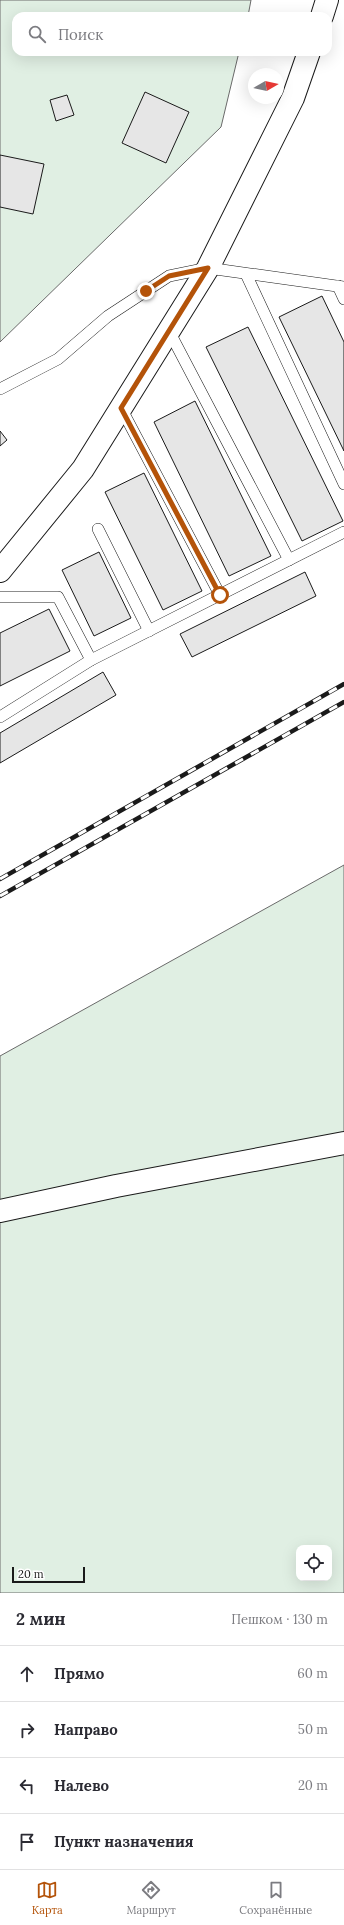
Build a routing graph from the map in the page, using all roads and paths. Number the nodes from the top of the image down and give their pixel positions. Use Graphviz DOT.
graph roads {
  1 [pos="327,0"];
  2 [pos="323,12"];
  3 [pos="308,56"];
  4 [pos="208,268"];
  5 [pos="246,274"];
  6 [pos="341,287"];
  7 [pos="344,299"];
  8 [pos="169,331"];
  9 [pos="0,389"];
  10 [pos="121,408"];
  11 [pos="344,484"];
  12 [pos="98,529"];
  13 [pos="344,532"];
  14 [pos="289,560"];
  15 [pos="0,571"];
  16 [pos="220,595"];
  17 [pos="0,597"];
  18 [pos="149,631"];
  19 [pos="91,660"];
  20 [pos="0,717"];
  21 [pos="344,1143"];
  22 [pos="0,1211"];
  1 -- 2 [label="street"];
  3 -- 4 [label="street"];
  4 -- 5 [label="lane"];
  4 -- 8 [label="street"];
  4 -- 9 [label="lane"];
  5 -- 6 [label="lane"];
  5 -- 11 [label="lane"];
  6 -- 7 [label="lane"];
  8 -- 10 [label="street"];
  8 -- 14 [label="lane"];
  10 -- 15 [label="street"];
  10 -- 16 [label="lane"];
  12 -- 18 [label="lane"];
  13 -- 14 [label="lane"];
  14 -- 16 [label="lane"];
  16 -- 18 [label="lane"];
  17 -- 19 [label="lane"];
  18 -- 19 [label="lane"];
  19 -- 20 [label="lane"];
  21 -- 22 [label="street"];
}
